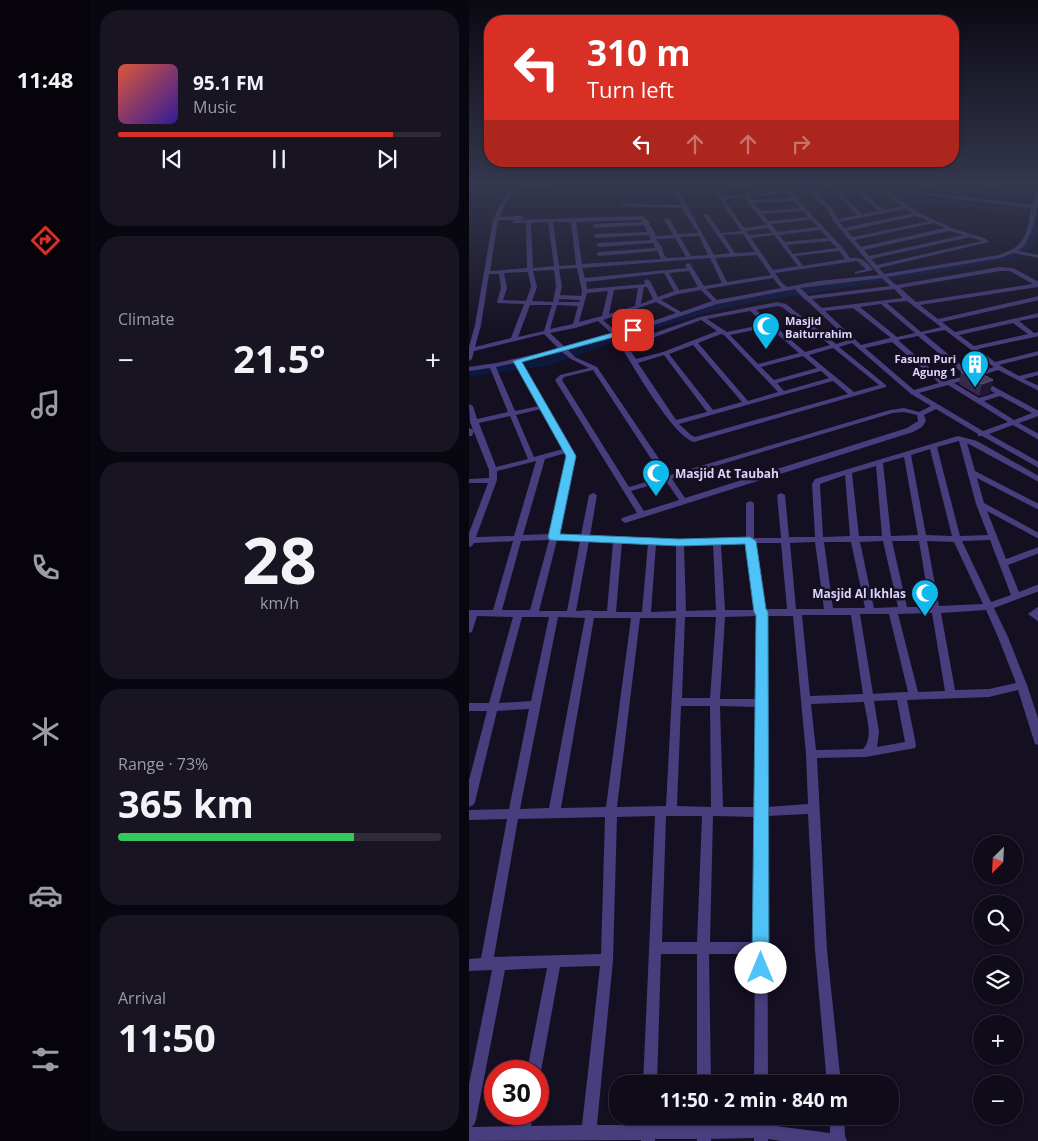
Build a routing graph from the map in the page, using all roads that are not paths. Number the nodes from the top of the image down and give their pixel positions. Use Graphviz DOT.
graph roads {
  1 [pos="493,236"];
  2 [pos="528,236"];
  3 [pos="552,236"];
  4 [pos="575,236"];
  5 [pos="596,236"];
  6 [pos="610,236"];
  7 [pos="671,236"];
  8 [pos="676,236"];
  9 [pos="702,236"];
  10 [pos="722,236"];
  11 [pos="754,236"];
  12 [pos="778,236"];
  13 [pos="828,236"];
  14 [pos="851,236"];
  15 [pos="864,236"];
  16 [pos="916,236"];
  17 [pos="917,236"];
  18 [pos="963,236"];
  19 [pos="971,236"];
  20 [pos="1025,236"];
  21 [pos="654,237"];
  22 [pos="749,237"];
  23 [pos="831,239"];
  24 [pos="853,239"];
  25 [pos="784,244"];
  26 [pos="930,244"];
  27 [pos="599,245"];
  28 [pos="660,249"];
  29 [pos="841,249"];
  30 [pos="861,249"];
  31 [pos="1014,252"];
  32 [pos="758,253"];
  33 [pos="599,254"];
  34 [pos="733,254"];
  35 [pos="941,254"];
  36 [pos="710,256"];
  37 [pos="794,256"];
  38 [pos="1035,257"];
  39 [pos="686,258"];
  40 [pos="868,258"];
  41 [pos="665,260"];
  42 [pos="848,260"];
  43 [pos="639,261"];
  44 [pos="602,264"];
  45 [pos="955,264"];
  46 [pos="579,266"];
  47 [pos="801,267"];
  48 [pos="877,267"];
  49 [pos="556,268"];
  50 [pos="530,269"];
  51 [pos="690,269"];
  52 [pos="501,272"];
  53 [pos="666,272"];
  54 [pos="486,273"];
  55 [pos="644,274"];
  56 [pos="773,274"];
  57 [pos="883,277"];
  58 [pos="584,280"];
  59 [pos="725,284"];
  60 [pos="780,284"];
  61 [pos="649,285"];
  62 [pos="893,285"];
  63 [pos="641,286"];
  64 [pos="612,288"];
  65 [pos="701,288"];
  66 [pos="786,288"];
  67 [pos="797,288"];
  68 [pos="585,290"];
  69 [pos="677,292"];
  70 [pos="805,297"];
  71 [pos="1038,298"];
  72 [pos="909,299"];
  73 [pos="557,300"];
  74 [pos="656,300"];
  75 [pos="583,301"];
  76 [pos="716,302"];
  77 [pos="529,303"];
  78 [pos="883,303"];
  79 [pos="916,304"];
  80 [pos="855,306"];
  81 [pos="638,307"];
  82 [pos="751,309"];
  83 [pos="820,310"];
  84 [pos="681,314"];
  85 [pos="1010,315"];
  86 [pos="1038,315"];
  87 [pos="602,318"];
  88 [pos="703,318"];
  89 [pos="936,321"];
  90 [pos="769,325"];
  91 [pos="575,326"];
  92 [pos="945,328"];
  93 [pos="724,332"];
  94 [pos="546,333"];
  95 [pos="919,334"];
  96 [pos="954,334"];
  97 [pos="1036,334"];
  98 [pos="619,336"];
  99 [pos="895,339"];
  100 [pos="514,340"];
  101 [pos="694,342"];
  102 [pos="854,342"];
  103 [pos="624,346"];
  104 [pos="835,346"];
  105 [pos="860,348"];
  106 [pos="972,348"];
  107 [pos="472,350"];
  108 [pos="568,352"];
  109 [pos="665,353"];
  110 [pos="1038,353"];
  111 [pos="805,354"];
  112 [pos="469,359"];
  113 [pos="634,362"];
  114 [pos="519,364"];
  115 [pos="757,366"];
  116 [pos="996,366"];
  117 [pos="595,368"];
  118 [pos="823,368"];
  119 [pos="469,369"];
  120 [pos="493,369"];
  121 [pos="1038,373"];
  122 [pos="969,376"];
  123 [pos="834,378"];
  124 [pos="1018,378"];
  125 [pos="772,382"];
  126 [pos="946,383"];
  127 [pos="1038,389"];
  128 [pos="783,393"];
  129 [pos="913,393"];
  130 [pos="1001,393"];
  131 [pos="853,395"];
  132 [pos="977,401"];
  133 [pos="746,403"];
  134 [pos="469,406"];
  135 [pos="937,406"];
  136 [pos="542,407"];
  137 [pos="712,412"];
  138 [pos="1038,413"];
  139 [pos="511,414"];
  140 [pos="921,414"];
  141 [pos="474,422"];
  142 [pos="675,423"];
  143 [pos="1012,423"];
  144 [pos="471,431"];
  145 [pos="981,434"];
  146 [pos="1038,438"];
  147 [pos="962,439"];
  148 [pos="933,446"];
  149 [pos="569,450"];
  150 [pos="907,453"];
  151 [pos="537,459"];
  152 [pos="879,462"];
  153 [pos="1038,466"];
  154 [pos="493,470"];
  155 [pos="848,471"];
  156 [pos="971,472"];
  157 [pos="669,479"];
  158 [pos="493,480"];
  159 [pos="1038,480"];
  160 [pos="469,481"];
  161 [pos="627,490"];
  162 [pos="593,495"];
  163 [pos="781,495"];
  164 [pos="683,501"];
  165 [pos="750,502"];
  166 [pos="980,504"];
  167 [pos="1038,508"];
  168 [pos="641,513"];
  169 [pos="625,520"];
  170 [pos="554,537"];
  171 [pos="993,537"];
  172 [pos="1038,537"];
  173 [pos="519,538"];
  174 [pos="587,538"];
  175 [pos="921,538"];
  176 [pos="619,539"];
  177 [pos="887,539"];
  178 [pos="785,540"];
  179 [pos="819,540"];
  180 [pos="855,540"];
  181 [pos="957,540"];
  182 [pos="653,541"];
  183 [pos="750,541"];
  184 [pos="470,542"];
  185 [pos="679,542"];
  186 [pos="717,542"];
  187 [pos="1038,550"];
  188 [pos="1004,563"];
  189 [pos="1038,588"];
  190 [pos="1016,596"];
  191 [pos="988,606"];
  192 [pos="1038,609"];
  193 [pos="855,610"];
  194 [pos="934,610"];
  195 [pos="870,611"];
  196 [pos="898,611"];
  197 [pos="761,612"];
  198 [pos="829,612"];
  199 [pos="471,613"];
  200 [pos="590,613"];
  201 [pos="721,613"];
  202 [pos="794,613"];
  203 [pos="496,614"];
  204 [pos="518,614"];
  205 [pos="534,614"];
  206 [pos="554,614"];
  207 [pos="571,614"];
  208 [pos="611,614"];
  209 [pos="681,614"];
  210 [pos="641,615"];
  211 [pos="1038,620"];
  212 [pos="469,630"];
  213 [pos="1022,685"];
  214 [pos="914,695"];
  215 [pos="951,695"];
  216 [pos="868,696"];
  217 [pos="901,696"];
  218 [pos="807,700"];
  219 [pos="677,702"];
  220 [pos="761,703"];
  221 [pos="715,704"];
  222 [pos="536,705"];
  223 [pos="469,707"];
  224 [pos="493,707"];
  225 [pos="1038,741"];
  226 [pos="866,753"];
  227 [pos="811,754"];
  228 [pos="469,802"];
  229 [pos="813,809"];
  230 [pos="713,811"];
  231 [pos="666,812"];
  232 [pos="760,812"];
  233 [pos="554,814"];
  234 [pos="611,814"];
  235 [pos="469,815"];
  236 [pos="513,815"];
  237 [pos="703,947"];
  238 [pos="655,948"];
  239 [pos="761,948"];
  240 [pos="607,960"];
  241 [pos="555,961"];
  242 [pos="485,964"];
  243 [pos="500,964"];
  244 [pos="469,965"];
  245 [pos="536,1060"];
  246 [pos="650,1075"];
  247 [pos="704,1075"];
  248 [pos="761,1075"];
  249 [pos="833,1075"];
  250 [pos="469,1120"];
  251 [pos="519,1125"];
  252 [pos="838,1125"];
  253 [pos="649,1129"];
  254 [pos="704,1129"];
  255 [pos="761,1129"];
  256 [pos="469,1134"];
  257 [pos="512,1136"];
  258 [pos="588,1136"];
  259 [pos="839,1141"];
  1 -- 54 [label="street"];
  2 -- 50 [label="street"];
  3 -- 49 [label="street"];
  4 -- 46 [label="street"];
  5 -- 27 [label="street"];
  6 -- 21 [label="street"];
  7 -- 21 [label="street"];
  8 -- 39 [label="street"];
  9 -- 36 [label="street"];
  10 -- 34 [label="street"];
  11 -- 22 [label="street"];
  12 -- 25 [label="street"];
  13 -- 23 [label="street"];
  14 -- 24 [label="street"];
  15 -- 24 [label="street"];
  16 -- 30 [label="street"];
  17 -- 26 [label="street"];
  18 -- 26 [label="street"];
  19 -- 35 [label="street"];
  20 -- 31 [label="street"];
  21 -- 27 [label="street"];
  21 -- 28 [label="street"];
  22 -- 32 [label="street"];
  23 -- 25 [label="street"];
  23 -- 29 [label="street"];
  24 -- 30 [label="street"];
  25 -- 37 [label="street"];
  26 -- 35 [label="street"];
  26 -- 40 [label="street"];
  27 -- 33 [label="street"];
  28 -- 33 [label="street"];
  28 -- 41 [label="street"];
  29 -- 37 [label="street"];
  29 -- 42 [label="street"];
  30 -- 40 [label="street"];
  31 -- 38 [label="street"];
  31 -- 45 [label="street"];
  32 -- 34 [label="street"];
  32 -- 56 [label="street"];
  33 -- 44 [label="street"];
  34 -- 36 [label="street"];
  35 -- 45 [label="street"];
  35 -- 48 [label="street"];
  36 -- 39 [label="street"];
  36 -- 59 [label="street"];
  37 -- 47 [label="street"];
  39 -- 41 [label="street"];
  39 -- 51 [label="street"];
  40 -- 48 [label="street"];
  41 -- 43 [label="street"];
  42 -- 47 [label="street"];
  42 -- 60 [label="street"];
  43 -- 44 [label="street"];
  43 -- 55 [label="street"];
  44 -- 46 [label="street"];
  45 -- 57 [label="street"];
  46 -- 49 [label="street"];
  46 -- 58 [label="street"];
  47 -- 56 [label="street"];
  48 -- 57 [label="street"];
  49 -- 50 [label="street"];
  49 -- 73 [label="street"];
  50 -- 52 [label="street"];
  50 -- 77 [label="street"];
  51 -- 53 [label="street"];
  51 -- 65 [label="street"];
  52 -- 54 [label="street"];
  52 -- 77 [label="street"];
  53 -- 55 [label="street"];
  53 -- 69 [label="street"];
  54 -- 107 [label="street"];
  55 -- 58 [label="street"];
  55 -- 61 [label="street"];
  56 -- 59 [label="street"];
  56 -- 60 [label="street"];
  57 -- 62 [label="street"];
  57 -- 67 [label="street"];
  58 -- 68 [label="street"];
  59 -- 65 [label="street"];
  60 -- 66 [label="street"];
  61 -- 63 [label="street"];
  61 -- 74 [label="street"];
  62 -- 70 [label="street"];
  62 -- 72 [label="street"];
  62 -- 79 [label="street"];
  63 -- 64 [label="street"];
  63 -- 81 [label="street"];
  64 -- 68 [label="street"];
  64 -- 87 [label="street"];
  65 -- 69 [label="street"];
  65 -- 76 [label="street"];
  66 -- 67 [label="street"];
  66 -- 76 [label="street"];
  67 -- 70 [label="street"];
  68 -- 75 [label="street"];
  69 -- 74 [label="street"];
  70 -- 83 [label="street"];
  71 -- 85 [label="street"];
  72 -- 78 [label="street"];
  72 -- 79 [label="street"];
  73 -- 75 [label="street"];
  73 -- 77 [label="street"];
  73 -- 94 [label="street"];
  74 -- 81 [label="street"];
  74 -- 84 [label="street"];
  75 -- 91 [label="street"];
  76 -- 84 [label="street"];
  77 -- 100 [label="street"];
  78 -- 80 [label="street"];
  78 -- 95 [label="street"];
  79 -- 89 [label="street"];
  80 -- 83 [label="street"];
  80 -- 99 [label="street"];
  81 -- 87 [label="street"];
  82 -- 88 [label="street"];
  82 -- 90 [label="street"];
  82 -- 104 [label="street"];
  83 -- 102 [label="street"];
  84 -- 98 [label="street"];
  85 -- 86 [label="street"];
  85 -- 89 [label="street"];
  85 -- 96 [label="street"];
  85 -- 97 [label="street"];
  87 -- 91 [label="street"];
  87 -- 98 [label="street"];
  88 -- 93 [label="street"];
  88 -- 103 [label="street"];
  89 -- 92 [label="street"];
  90 -- 93 [label="street"];
  90 -- 111 [label="street"];
  91 -- 94 [label="street"];
  92 -- 95 [label="street"];
  92 -- 96 [label="street"];
  93 -- 101 [label="street"];
  93 -- 115 [label="street"];
  94 -- 100 [label="street"];
  94 -- 108 [label="street"];
  95 -- 99 [label="street"];
  95 -- 122 [label="street"];
  96 -- 106 [label="street"];
  97 -- 106 [label="street"];
  98 -- 103 [label="street"];
  98 -- 108 [label="street"];
  99 -- 105 [label="street"];
  99 -- 126 [label="street"];
  100 -- 107 [label="street"];
  101 -- 109 [label="street"];
  101 -- 133 [label="street"];
  102 -- 104 [label="street"];
  102 -- 105 [label="street"];
  103 -- 113 [label="street"];
  104 -- 111 [label="street"];
  104 -- 131 [label="street"];
  105 -- 129 [label="street"];
  106 -- 116 [label="street"];
  107 -- 112 [label="street"];
  108 -- 114 [label="street"];
  108 -- 117 [label="street"];
  109 -- 113 [label="street"];
  109 -- 137 [label="street"];
  110 -- 116 [label="street"];
  111 -- 115 [label="street"];
  111 -- 118 [label="street"];
  113 -- 142 [label="street"];
  114 -- 120 [label="street"];
  114 -- 136 [label="street"];
  115 -- 125 [label="street"];
  116 -- 122 [label="street"];
  116 -- 124 [label="street"];
  117 -- 157 [label="street"];
  117 -- 161 [label="street"];
  118 -- 123 [label="street"];
  118 -- 125 [label="street"];
  119 -- 120 [label="street"];
  120 -- 139 [label="street"];
  121 -- 124 [label="street"];
  122 -- 126 [label="street"];
  122 -- 130 [label="street"];
  123 -- 128 [label="street"];
  123 -- 131 [label="street"];
  124 -- 127 [label="street"];
  125 -- 128 [label="street"];
  126 -- 129 [label="street"];
  126 -- 132 [label="street"];
  128 -- 133 [label="street"];
  129 -- 135 [label="street"];
  130 -- 132 [label="street"];
  130 -- 138 [label="street"];
  131 -- 142 [label="street"];
  132 -- 143 [label="street"];
  133 -- 137 [label="street"];
  134 -- 141 [label="street"];
  135 -- 140 [label="street"];
  135 -- 145 [label="street"];
  136 -- 139 [label="street"];
  136 -- 149 [label="street"];
  137 -- 142 [label="street"];
  138 -- 143 [label="street"];
  139 -- 141 [label="street"];
  139 -- 151 [label="street"];
  140 -- 157 [label="street"];
  140 -- 164 [label="street"];
  141 -- 144 [label="street"];
  143 -- 145 [label="street"];
  143 -- 146 [label="street"];
  144 -- 154 [label="street"];
  145 -- 153 [label="street"];
  147 -- 148 [label="street"];
  147 -- 156 [label="street"];
  147 -- 159 [label="street"];
  148 -- 150 [label="street"];
  148 -- 181 [label="street"];
  149 -- 151 [label="street"];
  149 -- 170 [label="street"];
  150 -- 152 [label="street"];
  150 -- 175 [label="street"];
  151 -- 154 [label="street"];
  151 -- 173 [label="street"];
  152 -- 155 [label="street"];
  152 -- 177 [label="street"];
  154 -- 158 [label="street"];
  155 -- 179 [label="street"];
  155 -- 180 [label="street"];
  156 -- 166 [label="street"];
  156 -- 167 [label="street"];
  157 -- 161 [label="street"];
  157 -- 164 [label="street"];
  158 -- 160 [label="street"];
  158 -- 184 [label="street"];
  161 -- 168 [label="street"];
  162 -- 174 [label="street"];
  163 -- 178 [label="street"];
  164 -- 168 [label="street"];
  165 -- 183 [label="street"];
  166 -- 171 [label="street"];
  166 -- 172 [label="street"];
  168 -- 169 [label="street"];
  170 -- 173 [label="street"];
  170 -- 174 [label="street"];
  170 -- 205 [label="street"];
  171 -- 181 [label="street"];
  171 -- 188 [label="street"];
  173 -- 184 [label="street"];
  173 -- 203 [label="street"];
  174 -- 176 [label="street"];
  174 -- 207 [label="street"];
  175 -- 177 [label="street"];
  175 -- 181 [label="street"];
  175 -- 194 [label="street"];
  176 -- 182 [label="street"];
  176 -- 208 [label="street"];
  177 -- 180 [label="street"];
  177 -- 196 [label="street"];
  178 -- 179 [label="street"];
  178 -- 183 [label="street"];
  178 -- 202 [label="street"];
  179 -- 180 [label="street"];
  179 -- 198 [label="street"];
  180 -- 195 [label="street"];
  181 -- 191 [label="street"];
  182 -- 185 [label="street"];
  182 -- 210 [label="street"];
  183 -- 186 [label="street"];
  183 -- 197 [label="street"];
  185 -- 186 [label="street"];
  185 -- 209 [label="street"];
  186 -- 201 [label="street"];
  187 -- 188 [label="street"];
  188 -- 190 [label="street"];
  189 -- 190 [label="street"];
  190 -- 191 [label="street"];
  191 -- 194 [label="street"];
  191 -- 213 [label="street"];
  192 -- 211 [label="street"];
  193 -- 195 [label="street"];
  193 -- 198 [label="street"];
  193 -- 216 [label="street"];
  194 -- 196 [label="street"];
  194 -- 215 [label="street"];
  195 -- 196 [label="street"];
  196 -- 214 [label="street"];
  197 -- 201 [label="street"];
  197 -- 202 [label="street"];
  197 -- 220 [label="street"];
  198 -- 202 [label="street"];
  199 -- 203 [label="street"];
  199 -- 212 [label="street"];
  200 -- 207 [label="street"];
  200 -- 208 [label="street"];
  200 -- 233 [label="street"];
  201 -- 209 [label="street"];
  201 -- 221 [label="street"];
  202 -- 218 [label="street"];
  203 -- 204 [label="street"];
  204 -- 205 [label="street"];
  204 -- 224 [label="street"];
  205 -- 206 [label="street"];
  206 -- 207 [label="street"];
  206 -- 222 [label="street"];
  208 -- 210 [label="street"];
  209 -- 210 [label="street"];
  209 -- 219 [label="street"];
  210 -- 234 [label="street"];
  213 -- 215 [label="street"];
  213 -- 225 [label="street"];
  214 -- 215 [label="street"];
  214 -- 217 [label="street"];
  216 -- 217 [label="street"];
  216 -- 218 [label="street"];
  216 -- 226 [label="street"];
  217 -- 226 [label="street"];
  218 -- 227 [label="street"];
  219 -- 221 [label="street"];
  219 -- 231 [label="street"];
  220 -- 221 [label="street"];
  220 -- 232 [label="street"];
  221 -- 230 [label="street"];
  222 -- 224 [label="street"];
  222 -- 236 [label="street"];
  223 -- 224 [label="street"];
  224 -- 228 [label="street"];
  226 -- 227 [label="street"];
  227 -- 229 [label="street"];
  229 -- 232 [label="street"];
  229 -- 249 [label="street"];
  230 -- 231 [label="street"];
  230 -- 232 [label="street"];
  230 -- 237 [label="street"];
  231 -- 234 [label="street"];
  231 -- 238 [label="street"];
  232 -- 239 [label="street"];
  233 -- 234 [label="street"];
  233 -- 236 [label="street"];
  234 -- 240 [label="street"];
  235 -- 236 [label="street"];
  236 -- 242 [label="street"];
  237 -- 238 [label="street"];
  237 -- 239 [label="street"];
  237 -- 247 [label="street"];
  238 -- 246 [label="street"];
  239 -- 248 [label="street"];
  240 -- 241 [label="street"];
  240 -- 258 [label="street"];
  241 -- 243 [label="street"];
  241 -- 245 [label="street"];
  242 -- 243 [label="street"];
  242 -- 244 [label="street"];
  243 -- 250 [label="street"];
  251 -- 257 [label="street"];
  252 -- 259 [label="street"];
  253 -- 254 [label="street"];
  253 -- 258 [label="street"];
  254 -- 255 [label="street"];
  255 -- 259 [label="street"];
  256 -- 257 [label="street"];
  257 -- 258 [label="street"];
}
